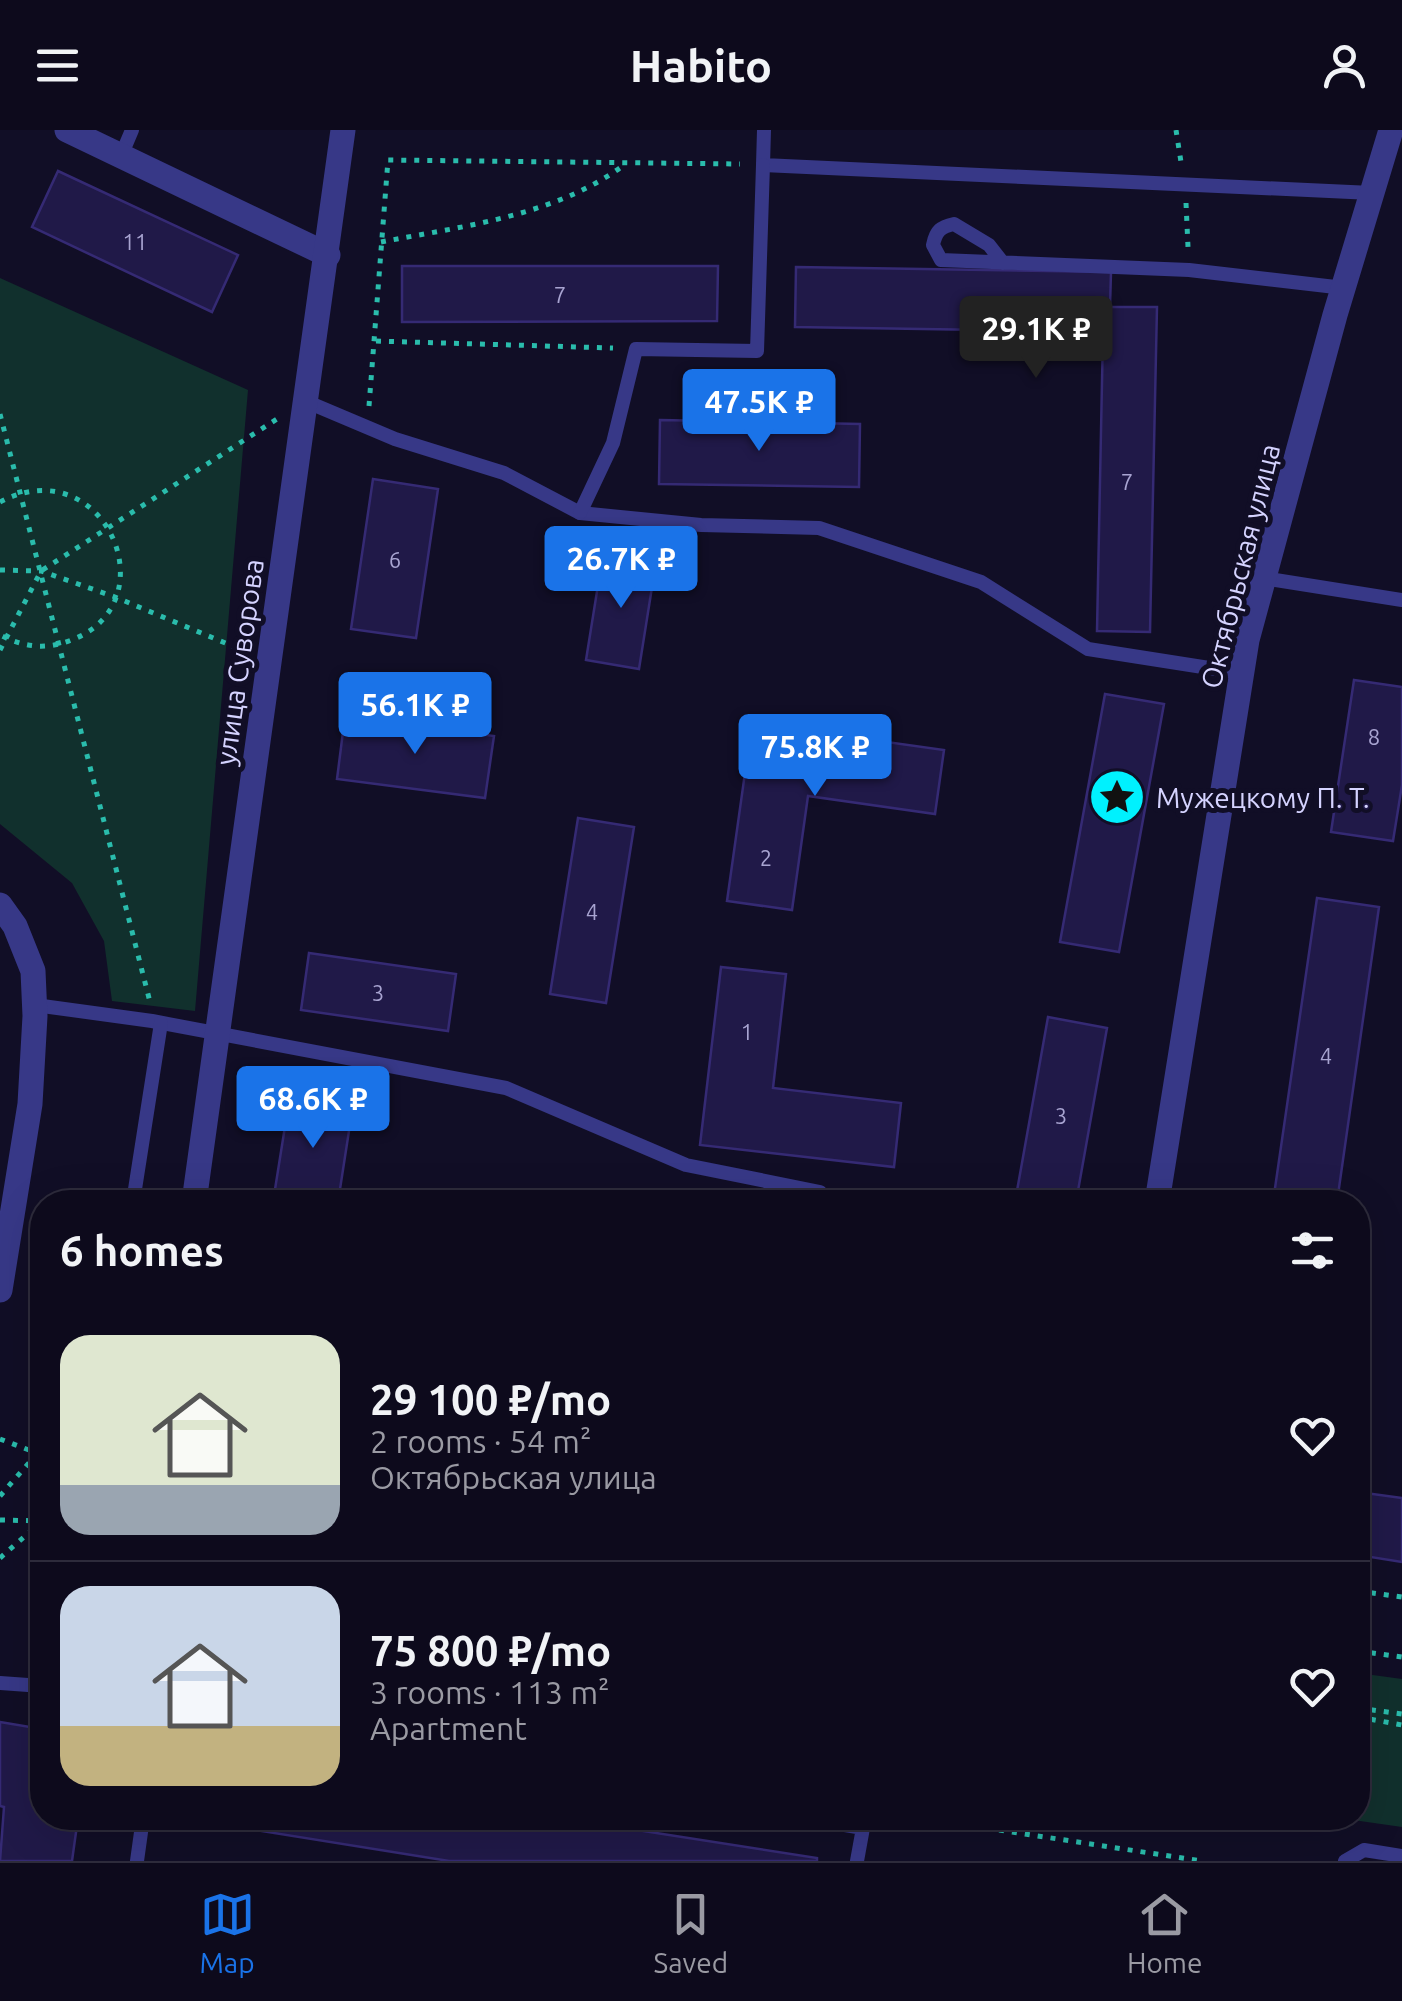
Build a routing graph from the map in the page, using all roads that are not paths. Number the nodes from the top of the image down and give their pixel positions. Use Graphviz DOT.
graph roads {
  1 [pos="68,130"];
  2 [pos="132,130"];
  3 [pos="342,130"];
  4 [pos="764,130"];
  5 [pos="1390,130"];
  6 [pos="121,156"];
  7 [pos="763,165"];
  8 [pos="1372,193"];
  9 [pos="328,254"];
  10 [pos="1003,262"];
  11 [pos="1344,288"];
  12 [pos="305,401"];
  13 [pos="580,513"];
  14 [pos="1263,578"];
  15 [pos="1402,600"];
  16 [pos="1241,673"];
  17 [pos="0,905"];
  18 [pos="35,1006"];
  19 [pos="157,1022"];
  20 [pos="219,1034"];
  21 [pos="136,1190"];
  22 [pos="196,1190"];
  23 [pos="810,1190"];
  24 [pos="1159,1190"];
  25 [pos="0,1290"];
  26 [pos="0,1682"];
  27 [pos="30,1685"];
  28 [pos="141,1830"];
  29 [pos="863,1830"];
  30 [pos="1402,1856"];
  31 [pos="137,1861"];
  32 [pos="857,1861"];
  33 [pos="1345,1861"];
  1 -- 6 [label="street"];
  2 -- 6 [label="lane"];
  3 -- 9 [label="street, улица Суворова"];
  4 -- 7 [label="lane"];
  5 -- 8 [label="street, Октябрьская улица"];
  6 -- 9 [label="street"];
  7 -- 8 [label="lane"];
  7 -- 13 [label="lane"];
  8 -- 11 [label="street, Октябрьская улица"];
  9 -- 12 [label="street, улица Суворова"];
  10 -- 10 [label="lane"];
  10 -- 11 [label="lane"];
  11 -- 14 [label="street, Октябрьская улица"];
  12 -- 13 [label="lane"];
  12 -- 20 [label="street, улица Суворова"];
  13 -- 16 [label="lane"];
  14 -- 15 [label="lane"];
  14 -- 16 [label="street, Октябрьская улица"];
  16 -- 24 [label="street, Октябрьская улица"];
  17 -- 18 [label="street"];
  18 -- 19 [label="lane"];
  18 -- 25 [label="street"];
  19 -- 20 [label="lane"];
  19 -- 21 [label="lane"];
  20 -- 22 [label="street, улица Суворова"];
  20 -- 23 [label="lane"];
  26 -- 27 [label="lane"];
  28 -- 31 [label="lane"];
  29 -- 32 [label="lane"];
  30 -- 33 [label="lane"];
}
